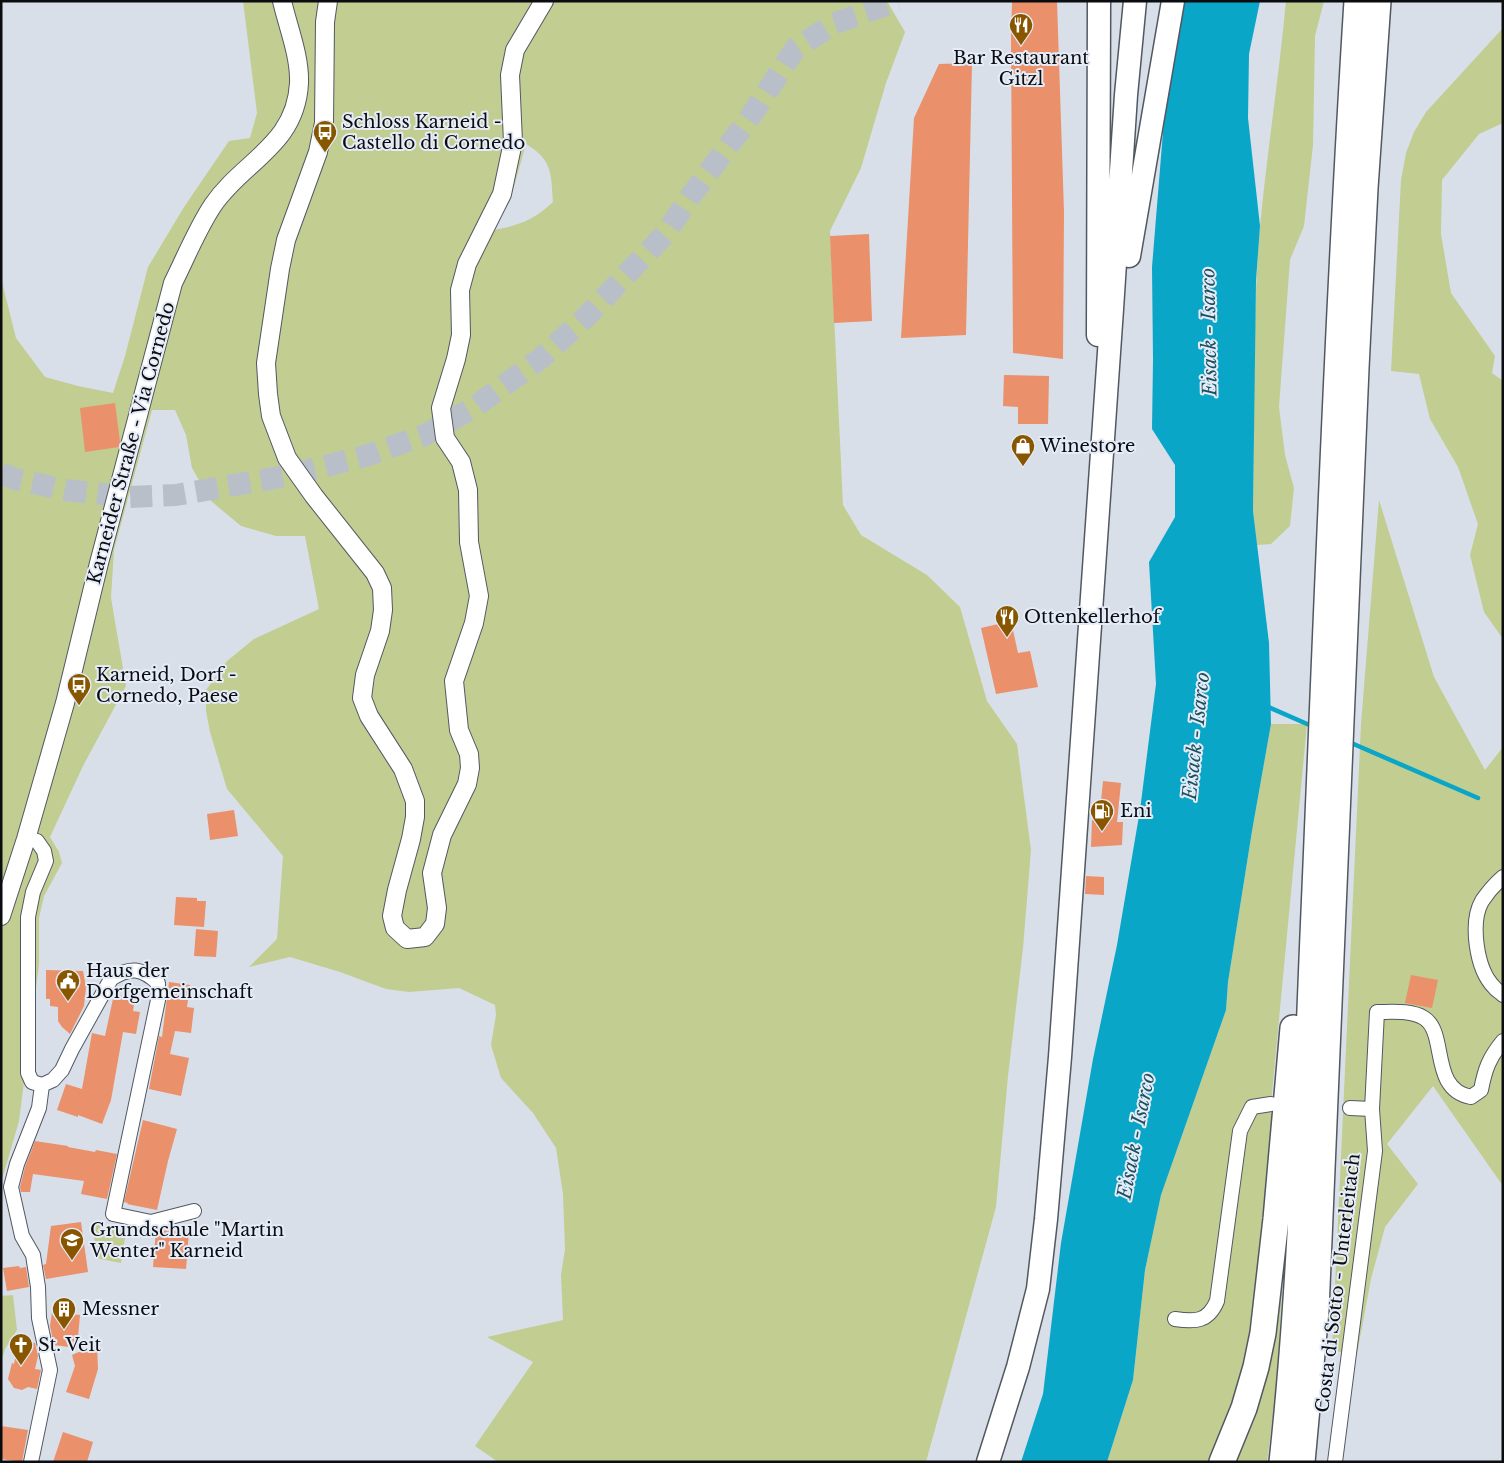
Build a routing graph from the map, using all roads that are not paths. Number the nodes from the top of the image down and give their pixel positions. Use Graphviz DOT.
graph roads {
  1 [pos="282,1"];
  2 [pos="328,1"];
  3 [pos="544,1"];
  4 [pos="1099,1"];
  5 [pos="1135,1"];
  6 [pos="1172,1"];
  7 [pos="1371,3"];
  8 [pos="1112,309"];
  9 [pos="1103,444"];
  10 [pos="1329,789"];
  11 [pos="26,839"];
  12 [pos="1503,877"];
  13 [pos="1,916"];
  14 [pos="1313,930"];
  15 [pos="1503,995"];
  16 [pos="1503,1041"];
  17 [pos="42,1085"];
  18 [pos="1271,1104"];
  19 [pos="1350,1108"];
  20 [pos="1372,1109"];
  21 [pos="194,1211"];
  22 [pos="1175,1319"];
  23 [pos="31,1462"];
  24 [pos="988,1462"];
  25 [pos="1222,1462"];
  26 [pos="1282,1462"];
  27 [pos="1302,1462"];
  28 [pos="1335,1462"];
  1 -- 11 [label="street, Karneider Straße - Via Cornedo"];
  2 -- 3 [label="street"];
  4 -- 9 [label="main road"];
  5 -- 8 [label="main road"];
  6 -- 8 [label="main road"];
  7 -- 10 [label="highway"];
  8 -- 9 [label="main road"];
  9 -- 24 [label="main road"];
  10 -- 14 [label="highway"];
  10 -- 27 [label="highway"];
  11 -- 13 [label="street, Karneider Straße - Via Cornedo"];
  11 -- 17 [label="street"];
  12 -- 15 [label="street"];
  14 -- 25 [label="highway"];
  14 -- 26 [label="highway"];
  16 -- 20 [label="street, Costa di Sotto - Unterleitach"];
  17 -- 21 [label="street"];
  17 -- 23 [label="street"];
  18 -- 22 [label="street"];
  19 -- 20 [label="street"];
  20 -- 28 [label="street, Costa di Sotto - Unterleitach"];
}
